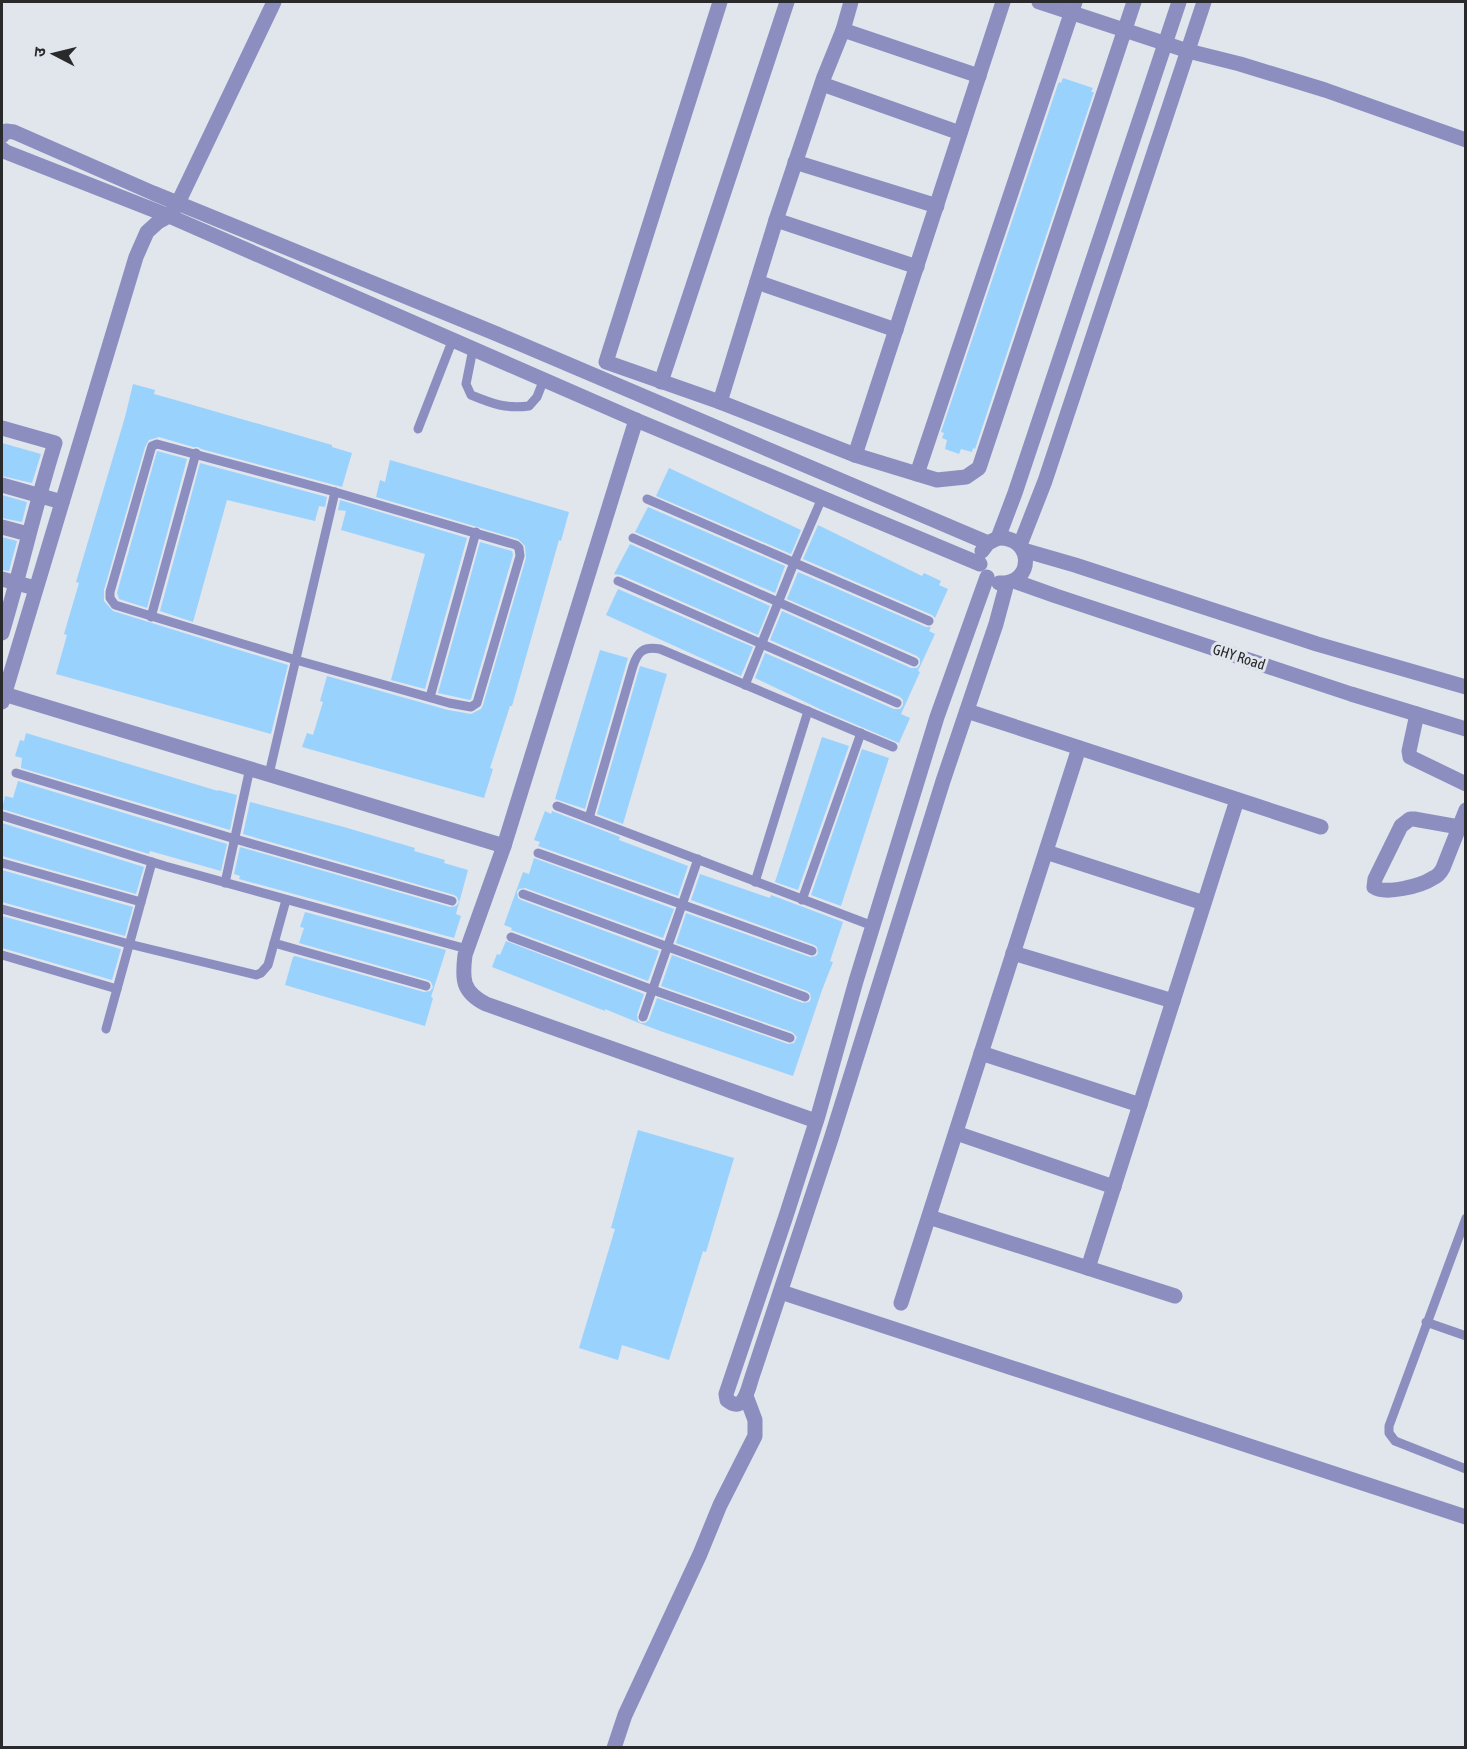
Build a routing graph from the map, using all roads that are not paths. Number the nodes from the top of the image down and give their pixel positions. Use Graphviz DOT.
graph roads {
  1 [pos="274,2"];
  2 [pos="720,2"];
  3 [pos="787,2"];
  4 [pos="851,2"];
  5 [pos="1003,2"];
  6 [pos="1039,2"];
  7 [pos="1134,2"];
  8 [pos="1179,2"];
  9 [pos="1204,2"];
  10 [pos="1073,7"];
  11 [pos="843,30"];
  12 [pos="1124,30"];
  13 [pos="1165,43"];
  14 [pos="1188,51"];
  15 [pos="979,76"];
  16 [pos="822,84"];
  17 [pos="2,133"];
  18 [pos="960,133"];
  19 [pos="1466,140"];
  20 [pos="2,149"];
  21 [pos="795,162"];
  22 [pos="178,203"];
  23 [pos="937,206"];
  24 [pos="169,216"];
  25 [pos="776,219"];
  26 [pos="917,267"];
  27 [pos="757,282"];
  28 [pos="896,330"];
  29 [pos="453,339"];
  30 [pos="473,349"];
  31 [pos="544,379"];
  32 [pos="661,382"];
  33 [pos="720,402"];
  34 [pos="636,420"];
  35 [pos="2,428"];
  36 [pos="418,429"];
  37 [pos="196,453"];
  38 [pos="855,455"];
  39 [pos="918,474"];
  40 [pos="2,485"];
  41 [pos="335,492"];
  42 [pos="39,495"];
  43 [pos="822,498"];
  44 [pos="647,499"];
  45 [pos="62,502"];
  46 [pos="2,527"];
  47 [pos="476,532"];
  48 [pos="28,534"];
  49 [pos="633,538"];
  50 [pos="993,540"];
  51 [pos="1022,548"];
  52 [pos="794,563"];
  53 [pos="983,571"];
  54 [pos="2,579"];
  55 [pos="618,581"];
  56 [pos="1011,582"];
  57 [pos="17,583"];
  58 [pos="35,588"];
  59 [pos="779,603"];
  60 [pos="151,616"];
  61 [pos="929,621"];
  62 [pos="2,633"];
  63 [pos="762,644"];
  64 [pos="296,660"];
  65 [pos="914,662"];
  66 [pos="745,685"];
  67 [pos="1466,687"];
  68 [pos="430,697"];
  69 [pos="3,698"];
  70 [pos="897,703"];
  71 [pos="808,711"];
  72 [pos="967,711"];
  73 [pos="1417,714"];
  74 [pos="1466,729"];
  75 [pos="861,734"];
  76 [pos="893,747"];
  77 [pos="1079,748"];
  78 [pos="250,768"];
  79 [pos="16,773"];
  80 [pos="269,774"];
  81 [pos="1466,784"];
  82 [pos="1237,800"];
  83 [pos="557,806"];
  84 [pos="1466,810"];
  85 [pos="3,816"];
  86 [pos="589,818"];
  87 [pos="1321,827"];
  88 [pos="1459,827"];
  89 [pos="235,839"];
  90 [pos="504,846"];
  91 [pos="1046,852"];
  92 [pos="538,853"];
  93 [pos="698,859"];
  94 [pos="152,862"];
  95 [pos="2,863"];
  96 [pos="755,882"];
  97 [pos="225,883"];
  98 [pos="523,894"];
  99 [pos="286,900"];
  100 [pos="802,900"];
  101 [pos="453,901"];
  102 [pos="141,902"];
  103 [pos="1204,903"];
  104 [pos="682,905"];
  105 [pos="2,909"];
  106 [pos="873,926"];
  107 [pos="511,937"];
  108 [pos="274,943"];
  109 [pos="129,944"];
  110 [pos="668,946"];
  111 [pos="467,949"];
  112 [pos="812,951"];
  113 [pos="1014,953"];
  114 [pos="2,955"];
  115 [pos="426,986"];
  116 [pos="117,989"];
  117 [pos="653,990"];
  118 [pos="805,997"];
  119 [pos="1173,1001"];
  120 [pos="643,1017"];
  121 [pos="106,1029"];
  122 [pos="790,1038"];
  123 [pos="981,1053"];
  124 [pos="1140,1105"];
  125 [pos="816,1122"];
  126 [pos="956,1133"];
  127 [pos="1113,1187"];
  128 [pos="929,1217"];
  129 [pos="1466,1218"];
  130 [pos="1088,1268"];
  131 [pos="781,1292"];
  132 [pos="1175,1296"];
  133 [pos="901,1304"];
  134 [pos="1426,1322"];
  135 [pos="1466,1336"];
  136 [pos="746,1396"];
  137 [pos="1466,1469"];
  138 [pos="1466,1517"];
  139 [pos="614,1748"];
  1 -- 22 [label="street"];
  2 -- 32 [label="street"];
  3 -- 32 [label="street"];
  4 -- 11 [label="street"];
  5 -- 15 [label="street"];
  6 -- 10 [label="street"];
  7 -- 12 [label="street"];
  8 -- 13 [label="street"];
  9 -- 14 [label="street"];
  10 -- 12 [label="street"];
  10 -- 39 [label="street"];
  11 -- 15 [label="street"];
  11 -- 16 [label="street"];
  12 -- 13 [label="street"];
  12 -- 39 [label="street"];
  13 -- 14 [label="street"];
  13 -- 50 [label="street"];
  14 -- 19 [label="street"];
  14 -- 51 [label="street"];
  15 -- 18 [label="street"];
  16 -- 18 [label="street"];
  16 -- 21 [label="street"];
  17 -- 22 [label="street"];
  18 -- 23 [label="street"];
  20 -- 24 [label="street"];
  21 -- 23 [label="street"];
  21 -- 25 [label="street"];
  22 -- 24 [label="street"];
  22 -- 50 [label="street"];
  23 -- 26 [label="street"];
  24 -- 29 [label="street"];
  24 -- 45 [label="street"];
  25 -- 26 [label="street"];
  25 -- 27 [label="street"];
  26 -- 28 [label="street"];
  27 -- 28 [label="street"];
  27 -- 33 [label="street"];
  28 -- 38 [label="street"];
  29 -- 30 [label="street"];
  29 -- 36 [label="lane"];
  30 -- 31 [label="street"];
  30 -- 31 [label="lane"];
  31 -- 34 [label="street"];
  32 -- 33 [label="street"];
  33 -- 38 [label="street"];
  34 -- 43 [label="street"];
  34 -- 90 [label="street"];
  35 -- 42 [label="street"];
  37 -- 41 [label="lane"];
  37 -- 60 [label="lane"];
  37 -- 60 [label="lane"];
  38 -- 39 [label="street"];
  40 -- 42 [label="street"];
  41 -- 47 [label="lane"];
  41 -- 64 [label="lane"];
  42 -- 45 [label="street"];
  42 -- 48 [label="street"];
  43 -- 52 [label="lane"];
  43 -- 53 [label="street"];
  44 -- 52 [label="lane"];
  45 -- 58 [label="street"];
  46 -- 48 [label="street"];
  47 -- 68 [label="lane"];
  47 -- 68 [label="lane"];
  48 -- 57 [label="street"];
  49 -- 59 [label="lane"];
  50 -- 51 [label="street"];
  50 -- 53 [label="street"];
  51 -- 56 [label="street"];
  51 -- 67 [label="street"];
  52 -- 59 [label="lane"];
  52 -- 61 [label="lane"];
  53 -- 56 [label="street"];
  53 -- 106 [label="street"];
  54 -- 57 [label="street"];
  55 -- 63 [label="lane"];
  56 -- 72 [label="street"];
  56 -- 73 [label="street, GHY Road"];
  57 -- 58 [label="street"];
  57 -- 62 [label="street"];
  58 -- 69 [label="street"];
  59 -- 63 [label="lane"];
  59 -- 65 [label="lane"];
  60 -- 64 [label="lane"];
  63 -- 66 [label="lane"];
  63 -- 70 [label="lane"];
  64 -- 68 [label="lane"];
  64 -- 80 [label="lane"];
  66 -- 71 [label="lane"];
  66 -- 86 [label="lane"];
  69 -- 78 [label="street"];
  71 -- 75 [label="lane"];
  71 -- 96 [label="lane"];
  72 -- 77 [label="street"];
  72 -- 131 [label="street"];
  73 -- 74 [label="street, GHY Road"];
  73 -- 81 [label="street"];
  75 -- 76 [label="lane"];
  75 -- 100 [label="lane"];
  77 -- 82 [label="street"];
  77 -- 91 [label="street"];
  78 -- 80 [label="street"];
  78 -- 89 [label="lane"];
  79 -- 89 [label="lane"];
  80 -- 90 [label="street"];
  82 -- 87 [label="street"];
  82 -- 103 [label="street"];
  83 -- 86 [label="lane"];
  84 -- 88 [label="street"];
  85 -- 94 [label="lane"];
  86 -- 93 [label="lane"];
  88 -- 88 [label="street"];
  89 -- 97 [label="lane"];
  89 -- 101 [label="lane"];
  90 -- 111 [label="street"];
  91 -- 103 [label="street"];
  91 -- 113 [label="street"];
  92 -- 104 [label="lane"];
  93 -- 96 [label="lane"];
  93 -- 104 [label="lane"];
  94 -- 97 [label="lane"];
  94 -- 102 [label="lane"];
  95 -- 102 [label="lane"];
  96 -- 100 [label="lane"];
  97 -- 99 [label="lane"];
  98 -- 110 [label="lane"];
  99 -- 108 [label="lane"];
  99 -- 111 [label="lane"];
  100 -- 106 [label="lane"];
  102 -- 109 [label="lane"];
  103 -- 119 [label="street"];
  104 -- 110 [label="lane"];
  104 -- 112 [label="lane"];
  105 -- 109 [label="lane"];
  106 -- 125 [label="street"];
  107 -- 117 [label="lane"];
  108 -- 109 [label="lane"];
  108 -- 115 [label="lane"];
  109 -- 116 [label="lane"];
  110 -- 117 [label="lane"];
  110 -- 118 [label="lane"];
  111 -- 125 [label="street"];
  113 -- 119 [label="street"];
  113 -- 123 [label="street"];
  114 -- 116 [label="lane"];
  116 -- 121 [label="lane"];
  117 -- 120 [label="lane"];
  117 -- 122 [label="lane"];
  119 -- 124 [label="street"];
  123 -- 124 [label="street"];
  123 -- 126 [label="street"];
  124 -- 127 [label="street"];
  125 -- 136 [label="street"];
  126 -- 127 [label="street"];
  126 -- 128 [label="street"];
  127 -- 130 [label="street"];
  128 -- 130 [label="street"];
  128 -- 133 [label="street"];
  129 -- 134 [label="lane"];
  130 -- 132 [label="street"];
  131 -- 136 [label="street"];
  131 -- 138 [label="street"];
  134 -- 135 [label="lane"];
  134 -- 137 [label="lane"];
  136 -- 139 [label="street"];
}
